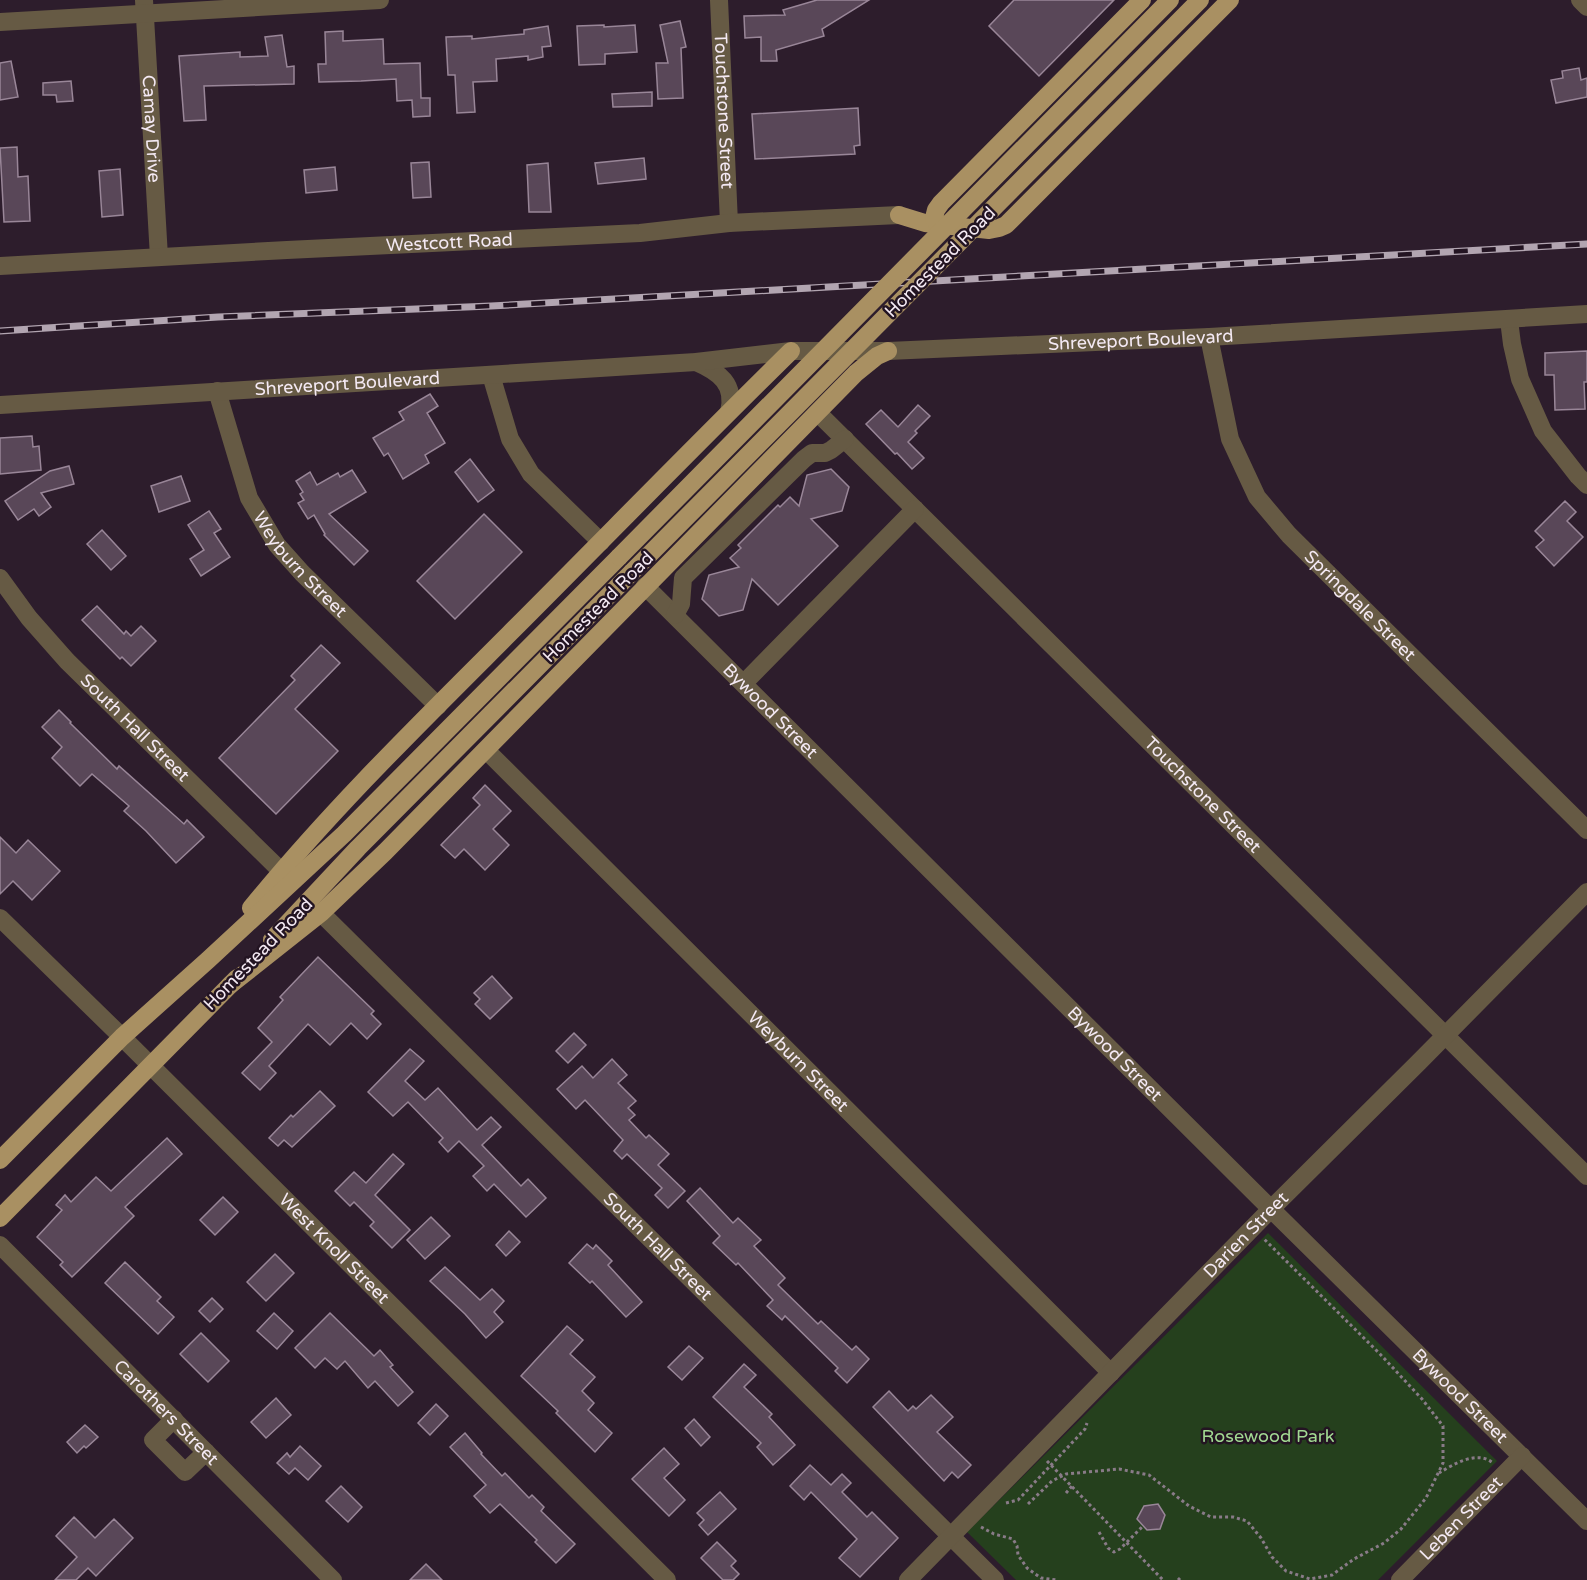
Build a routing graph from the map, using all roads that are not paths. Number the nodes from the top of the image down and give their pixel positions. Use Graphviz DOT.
graph roads {
  1 [pos="380,0"];
  2 [pos="718,0"];
  3 [pos="1142,0"];
  4 [pos="1170,0"];
  5 [pos="1200,0"];
  6 [pos="1230,0"];
  7 [pos="145,7"];
  8 [pos="0,22"];
  9 [pos="941,203"];
  10 [pos="899,215"];
  11 [pos="729,222"];
  12 [pos="938,225"];
  13 [pos="159,257"];
  14 [pos="0,266"];
  15 [pos="1587,314"];
  16 [pos="1509,320"];
  17 [pos="1209,337"];
  18 [pos="791,351"];
  19 [pos="854,351"];
  20 [pos="888,351"];
  21 [pos="696,362"];
  22 [pos="856,373"];
  23 [pos="491,375"];
  24 [pos="216,391"];
  25 [pos="0,405"];
  26 [pos="729,412"];
  27 [pos="818,412"];
  28 [pos="845,439"];
  29 [pos="1587,485"];
  30 [pos="915,509"];
  31 [pos="601,542"];
  32 [pos="0,578"];
  33 [pos="645,586"];
  34 [pos="675,615"];
  35 [pos="744,683"];
  36 [pos="438,706"];
  37 [pos="486,750"];
  38 [pos="1587,830"];
  39 [pos="281,871"];
  40 [pos="1587,892"];
  41 [pos="321,913"];
  42 [pos="0,918"];
  43 [pos="208,960"];
  44 [pos="230,985"];
  45 [pos="1445,1035"];
  46 [pos="122,1037"];
  47 [pos="149,1066"];
  48 [pos="0,1160"];
  49 [pos="1587,1176"];
  50 [pos="1271,1209"];
  51 [pos="0,1218"];
  52 [pos="0,1245"];
  53 [pos="1111,1372"];
  54 [pos="174,1419"];
  55 [pos="206,1452"];
  56 [pos="1522,1456"];
  57 [pos="1587,1521"];
  58 [pos="951,1536"];
  59 [pos="333,1580"];
  60 [pos="667,1580"];
  61 [pos="908,1580"];
  62 [pos="995,1580"];
  63 [pos="1400,1580"];
  1 -- 7 [label="street"];
  2 -- 11 [label="street, Touchstone Street"];
  3 -- 9 [label="main road"];
  4 -- 43 [label="main road, Homestead Road, bridge"];
  5 -- 44 [label="main road, Homestead Road, bridge"];
  6 -- 12 [label="main road"];
  7 -- 8 [label="street"];
  7 -- 13 [label="street, Camay Drive"];
  9 -- 10 [label="main road"];
  9 -- 12 [label="main road"];
  10 -- 11 [label="street, Westcott Road"];
  10 -- 12 [label="main road"];
  11 -- 13 [label="street, Westcott Road"];
  13 -- 14 [label="street, Westcott Road"];
  15 -- 16 [label="street, Shreveport Boulevard"];
  16 -- 17 [label="street, Shreveport Boulevard"];
  16 -- 29 [label="street"];
  17 -- 20 [label="street, Shreveport Boulevard"];
  17 -- 38 [label="street, Springdale Street"];
  18 -- 19 [label="street, Shreveport Boulevard"];
  18 -- 21 [label="street, Shreveport Boulevard"];
  18 -- 26 [label="main road"];
  19 -- 20 [label="street, Shreveport Boulevard"];
  19 -- 22 [label="main road"];
  20 -- 22 [label="main road"];
  21 -- 23 [label="street, Shreveport Boulevard"];
  21 -- 26 [label="street"];
  22 -- 27 [label="main road"];
  23 -- 24 [label="street, Shreveport Boulevard"];
  23 -- 31 [label="street"];
  24 -- 25 [label="street, Shreveport Boulevard"];
  24 -- 36 [label="street, Weyburn Street"];
  26 -- 31 [label="main road"];
  27 -- 28 [label="street, Touchstone Street"];
  27 -- 33 [label="main road"];
  28 -- 30 [label="street, Touchstone Street"];
  28 -- 34 [label="street"];
  30 -- 35 [label="street"];
  30 -- 45 [label="street, Touchstone Street"];
  31 -- 36 [label="main road"];
  32 -- 39 [label="street, South Hall Street"];
  33 -- 34 [label="street, Bywood Street"];
  33 -- 37 [label="main road"];
  34 -- 35 [label="street, Bywood Street"];
  35 -- 50 [label="street, Bywood Street"];
  36 -- 39 [label="main road"];
  37 -- 41 [label="main road"];
  37 -- 53 [label="street, Weyburn Street"];
  39 -- 43 [label="main road"];
  40 -- 45 [label="street, Darien Street"];
  41 -- 44 [label="main road"];
  41 -- 58 [label="street, South Hall Street"];
  42 -- 46 [label="street, West Knoll Street"];
  43 -- 46 [label="main road, Homestead Road"];
  44 -- 47 [label="main road, Homestead Road"];
  45 -- 49 [label="street, Touchstone Street"];
  45 -- 50 [label="street, Darien Street"];
  46 -- 47 [label="street, West Knoll Street"];
  46 -- 48 [label="main road, Homestead Road"];
  47 -- 51 [label="main road, Homestead Road"];
  47 -- 60 [label="street, West Knoll Street"];
  50 -- 53 [label="street, Darien Street"];
  50 -- 56 [label="street, Bywood Street"];
  52 -- 54 [label="street, Carothers Street"];
  53 -- 58 [label="street, Darien Street"];
  54 -- 55 [label="street, Carothers Street"];
  54 -- 55 [label="street"];
  55 -- 59 [label="street, Carothers Street"];
  56 -- 57 [label="street, Bywood Street"];
  56 -- 63 [label="street, Leben Street"];
  58 -- 61 [label="street, Darien Street"];
  58 -- 62 [label="street, South Hall Street"];
}
